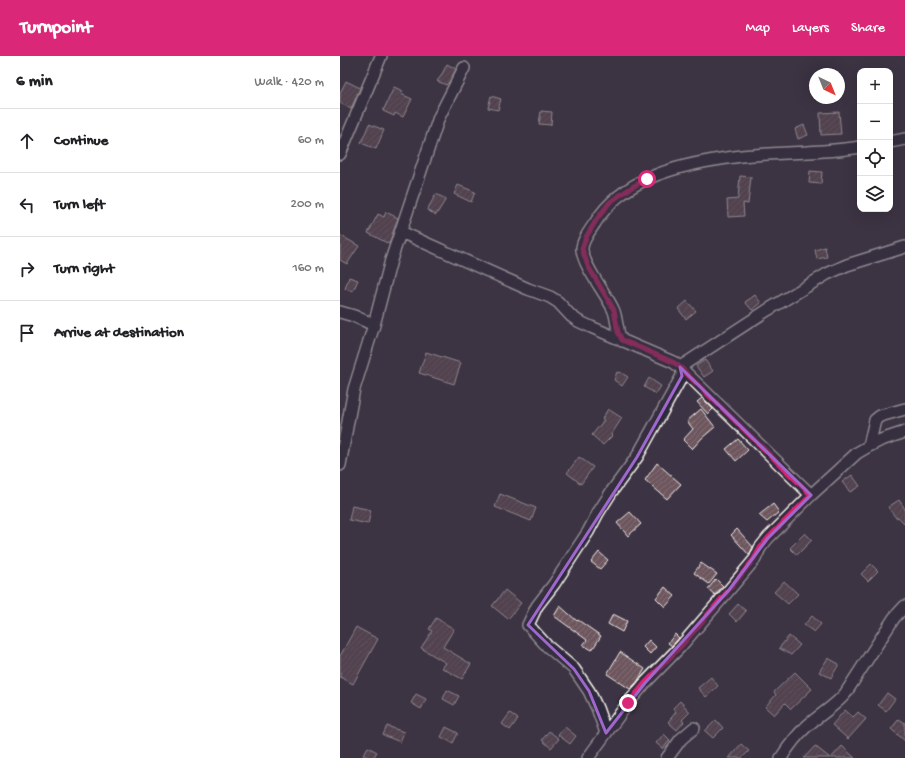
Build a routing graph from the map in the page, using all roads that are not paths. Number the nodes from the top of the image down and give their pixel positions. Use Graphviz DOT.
graph roads {
  1 [pos="381,56"];
  2 [pos="464,68"];
  3 [pos="905,139"];
  4 [pos="893,141"];
  5 [pos="857,147"];
  6 [pos="340,154"];
  7 [pos="401,232"];
  8 [pos="905,247"];
  9 [pos="340,312"];
  10 [pos="374,325"];
  11 [pos="622,340"];
  12 [pos="680,367"];
  13 [pos="905,409"];
  14 [pos="905,432"];
  15 [pos="869,446"];
  16 [pos="340,465"];
  17 [pos="811,495"];
  18 [pos="905,606"];
  19 [pos="694,728"];
  20 [pos="606,733"];
  21 [pos="588,758"];
  22 [pos="667,758"];
  23 [pos="781,758"];
  1 -- 6 [label="street"];
  2 -- 7 [label="street"];
  3 -- 4 [label="street"];
  5 -- 11 [label="street"];
  7 -- 10 [label="street"];
  7 -- 11 [label="street"];
  8 -- 12 [label="street"];
  9 -- 10 [label="street"];
  10 -- 16 [label="street"];
  11 -- 12 [label="street"];
  12 -- 17 [label="street"];
  12 -- 20 [label="street"];
  13 -- 15 [label="street"];
  14 -- 15 [label="street"];
  15 -- 17 [label="street"];
  17 -- 20 [label="street"];
  18 -- 23 [label="street"];
  19 -- 22 [label="street"];
  20 -- 21 [label="street"];
}
